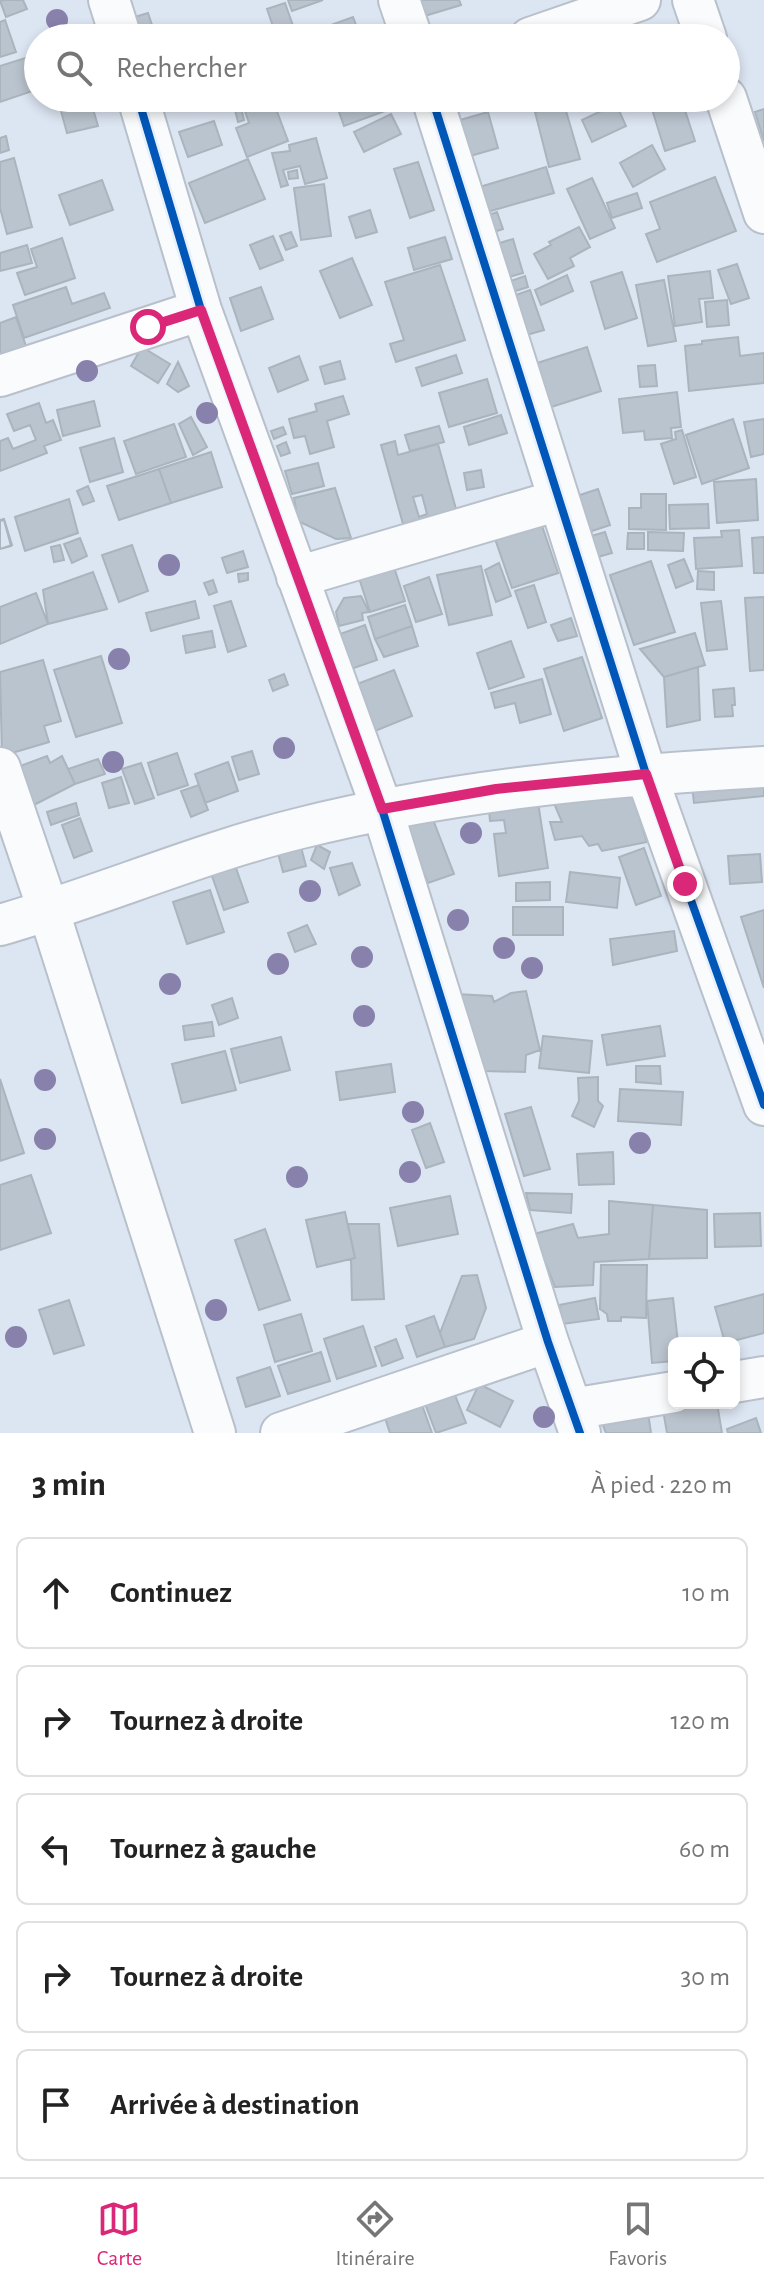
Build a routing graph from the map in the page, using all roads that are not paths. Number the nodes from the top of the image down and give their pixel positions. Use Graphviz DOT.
graph roads {
  1 [pos="109,0"];
  2 [pos="399,0"];
  3 [pos="640,0"];
  4 [pos="693,0"];
  5 [pos="117,24"];
  6 [pos="407,24"];
  7 [pos="571,24"];
  8 [pos="701,24"];
  9 [pos="142,112"];
  10 [pos="436,112"];
  11 [pos="731,112"];
  12 [pos="764,213"];
  13 [pos="201,310"];
  14 [pos="0,376"];
  15 [pos="559,500"];
  16 [pos="297,577"];
  17 [pos="764,767"];
  18 [pos="0,768"];
  19 [pos="646,774"];
  20 [pos="382,809"];
  21 [pos="49,912"];
  22 [pos="0,925"];
  23 [pos="764,1105"];
  24 [pos="548,1342"];
  25 [pos="764,1377"];
  26 [pos="740,1381"];
  27 [pos="668,1394"];
  28 [pos="576,1421"];
  29 [pos="215,1433"];
  30 [pos="281,1433"];
  1 -- 5 [label="street"];
  2 -- 6 [label="street"];
  3 -- 7 [label="street"];
  4 -- 8 [label="street"];
  9 -- 13 [label="street"];
  10 -- 15 [label="street"];
  11 -- 12 [label="street"];
  13 -- 14 [label="street"];
  13 -- 16 [label="street"];
  15 -- 16 [label="street"];
  15 -- 19 [label="street"];
  16 -- 20 [label="street"];
  17 -- 19 [label="street"];
  18 -- 21 [label="street"];
  19 -- 20 [label="street"];
  19 -- 23 [label="street"];
  20 -- 21 [label="street"];
  20 -- 24 [label="street"];
  21 -- 22 [label="street"];
  21 -- 29 [label="street"];
  24 -- 28 [label="street"];
  24 -- 30 [label="street"];
  25 -- 26 [label="street"];
  27 -- 28 [label="street"];
}
